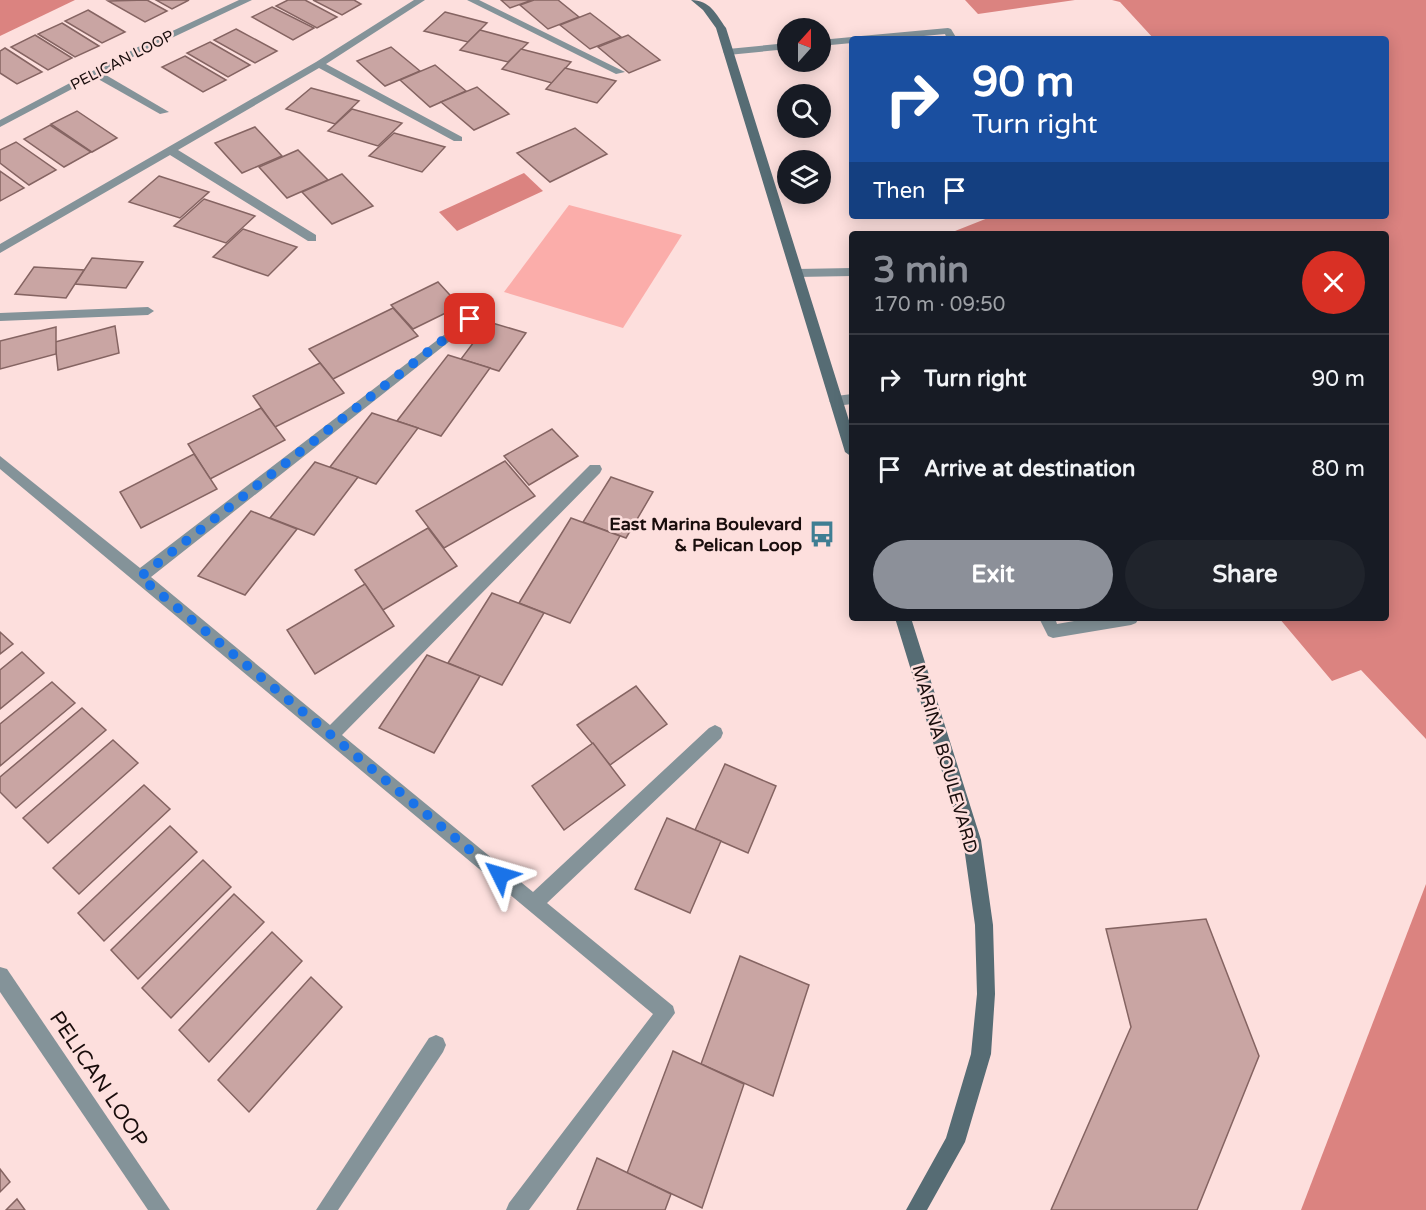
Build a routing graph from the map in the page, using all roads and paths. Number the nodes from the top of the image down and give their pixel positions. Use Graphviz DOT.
graph roads {
  1 [pos="247,0"];
  2 [pos="420,0"];
  3 [pos="472,0"];
  4 [pos="696,0"];
  5 [pos="894,36"];
  6 [pos="950,36"];
  7 [pos="849,40"];
  8 [pos="831,42"];
  9 [pos="777,47"];
  10 [pos="728,52"];
  11 [pos="319,64"];
  12 [pos="620,72"];
  13 [pos="95,73"];
  14 [pos="164,112"];
  15 [pos="0,124"];
  16 [pos="458,139"];
  17 [pos="170,150"];
  18 [pos="312,238"];
  19 [pos="0,249"];
  20 [pos="849,272"];
  21 [pos="797,273"];
  22 [pos="148,311"];
  23 [pos="0,317"];
  24 [pos="470,319"];
  25 [pos="849,399"];
  26 [pos="836,401"];
  27 [pos="849,442"];
  28 [pos="0,461"];
  29 [pos="595,469"];
  30 [pos="140,577"];
  31 [pos="904,621"];
  32 [pos="1048,621"];
  33 [pos="1113,621"];
  34 [pos="715,733"];
  35 [pos="331,735"];
  36 [pos="534,903"];
  37 [pos="0,976"];
  38 [pos="436,1045"];
  39 [pos="160,1210"];
  40 [pos="326,1210"];
  41 [pos="516,1210"];
  42 [pos="916,1210"];
  1 -- 13 [label="street, PELICAN LOOP"];
  2 -- 11 [label="street"];
  3 -- 12 [label="street"];
  4 -- 10 [label="street"];
  5 -- 6 [label="street"];
  7 -- 8 [label="street"];
  9 -- 10 [label="street"];
  10 -- 21 [label="street"];
  11 -- 16 [label="street"];
  11 -- 17 [label="street"];
  13 -- 14 [label="street"];
  13 -- 15 [label="street, PELICAN LOOP"];
  17 -- 18 [label="street"];
  17 -- 19 [label="street"];
  20 -- 21 [label="street"];
  21 -- 26 [label="street"];
  22 -- 23 [label="street"];
  24 -- 30 [label="street"];
  25 -- 26 [label="street"];
  26 -- 27 [label="street"];
  28 -- 30 [label="street"];
  29 -- 35 [label="street"];
  30 -- 35 [label="street"];
  31 -- 42 [label="street, MARINA BOULEVARD"];
  32 -- 33 [label="street"];
  34 -- 36 [label="street"];
  35 -- 36 [label="street"];
  36 -- 41 [label="street"];
  37 -- 39 [label="street, PELICAN LOOP"];
  38 -- 40 [label="street"];
}
